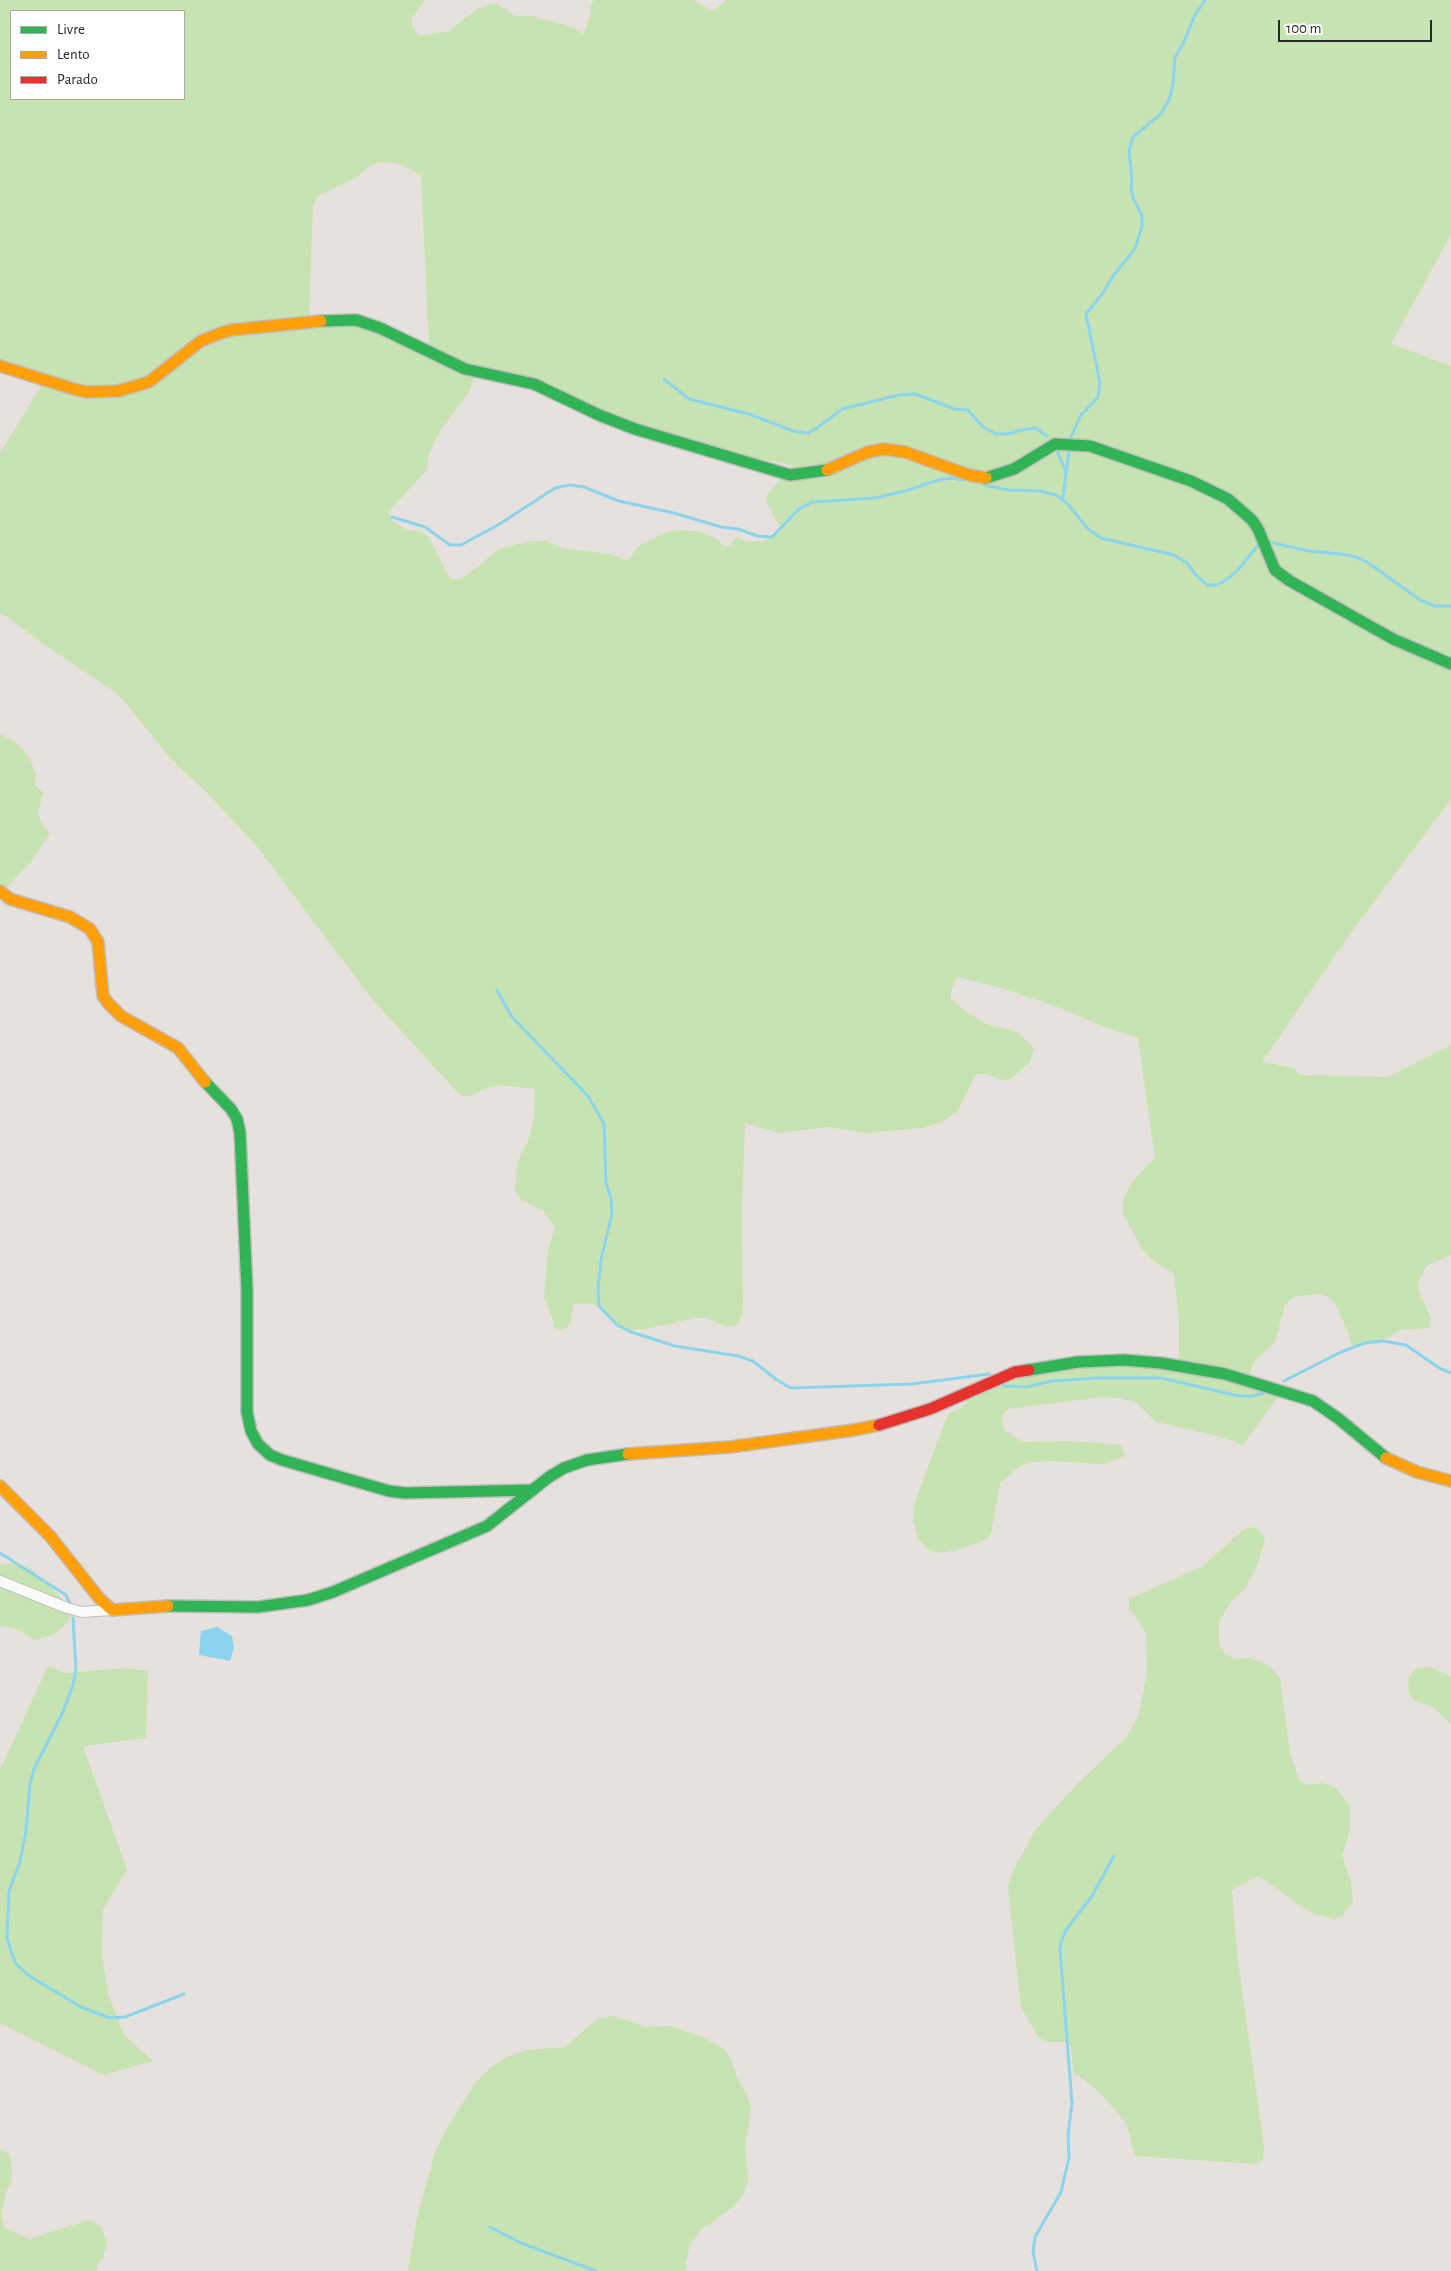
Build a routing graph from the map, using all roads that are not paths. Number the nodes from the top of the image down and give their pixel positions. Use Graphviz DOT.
graph roads {
  1 [pos="0,366"];
  2 [pos="1451,664"];
  3 [pos="0,891"];
  4 [pos="1451,1481"];
  5 [pos="0,1486"];
  6 [pos="533,1490"];
  7 [pos="0,1581"];
  8 [pos="112,1610"];
  1 -- 2 [label="street"];
  3 -- 6 [label="street"];
  4 -- 6 [label="street"];
  5 -- 8 [label="street"];
  6 -- 8 [label="street"];
  7 -- 8 [label="street"];
}
